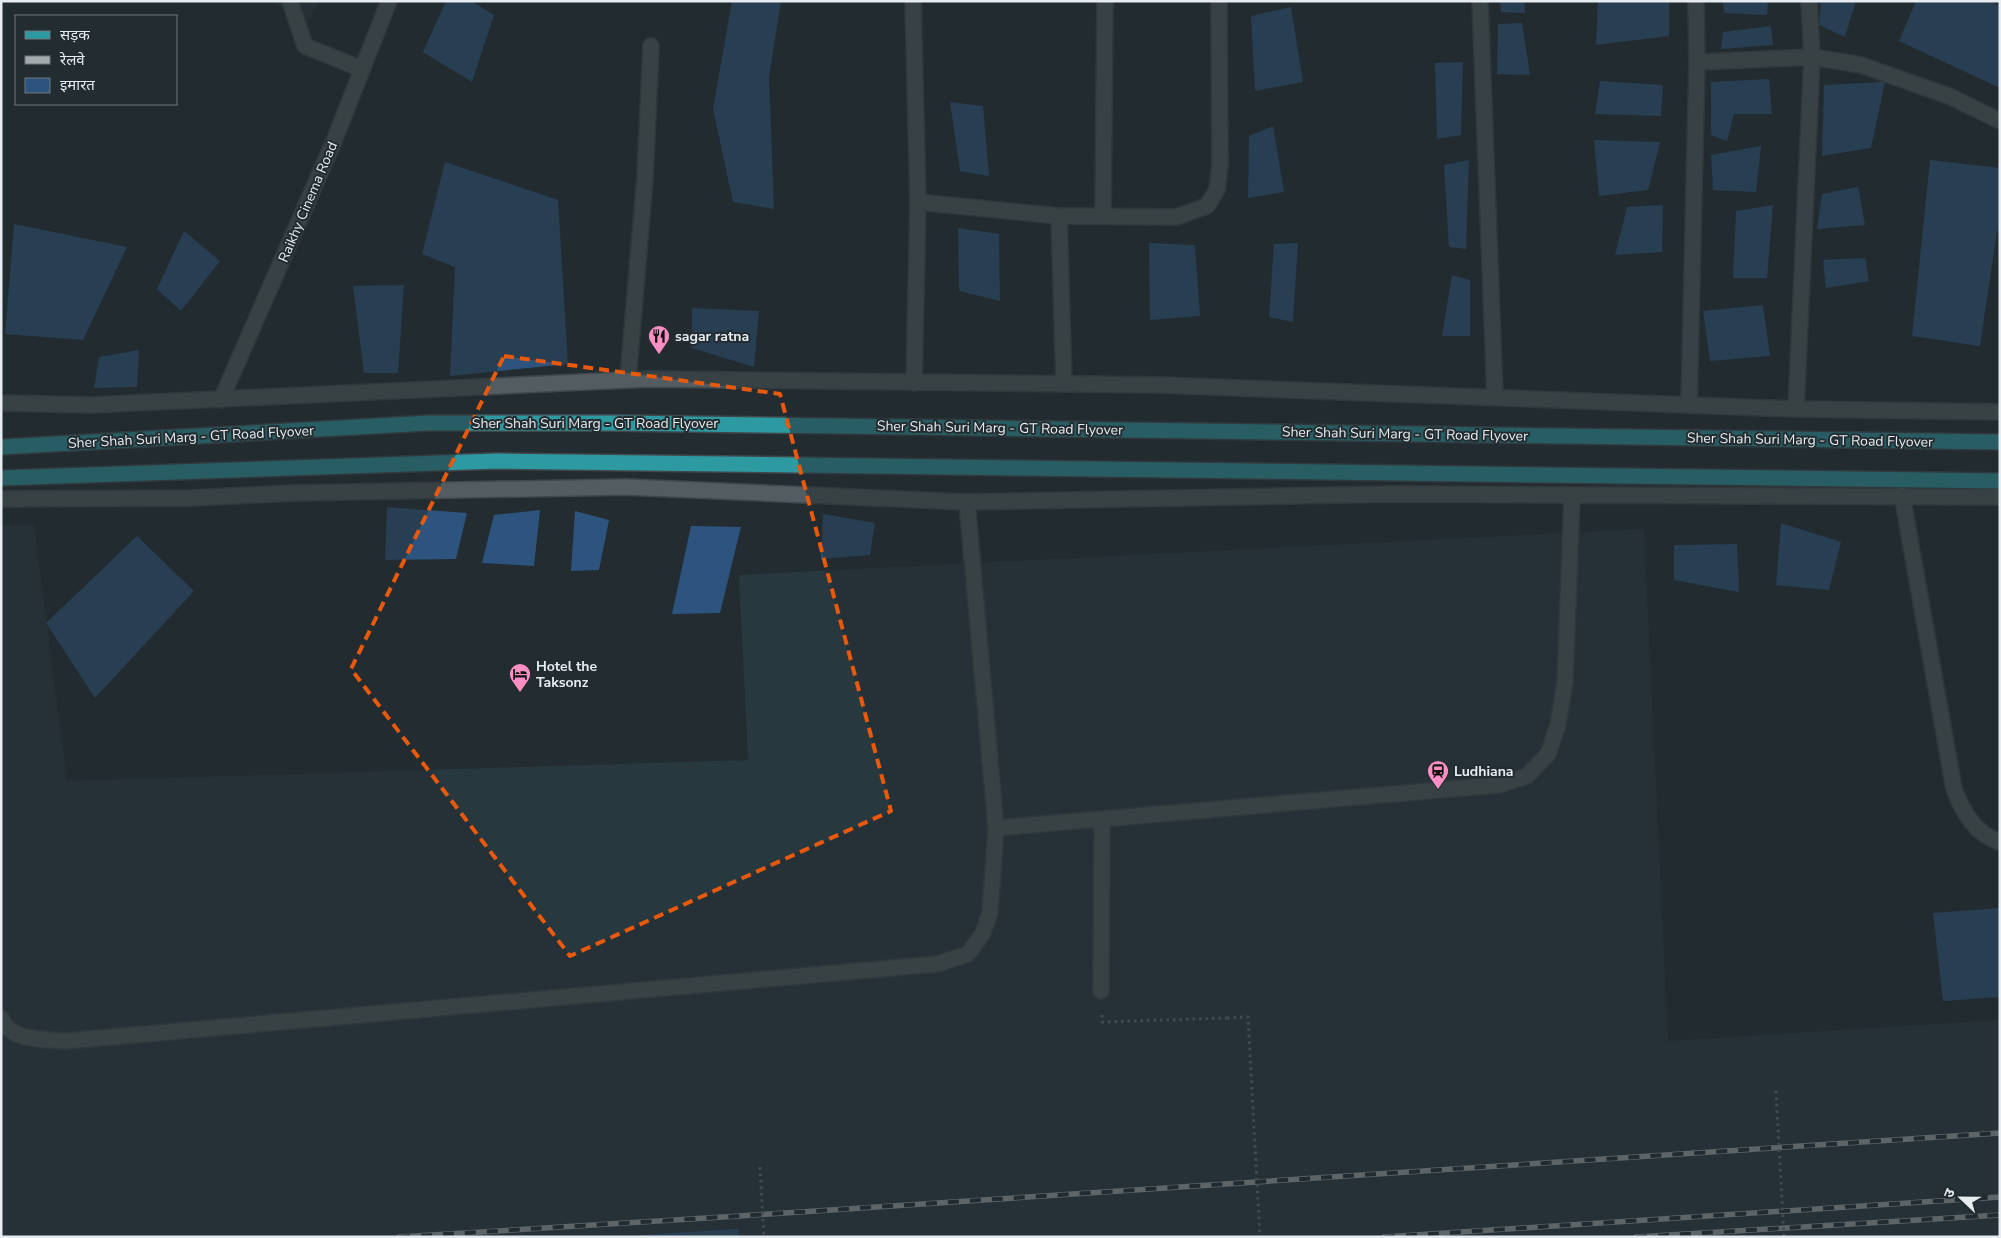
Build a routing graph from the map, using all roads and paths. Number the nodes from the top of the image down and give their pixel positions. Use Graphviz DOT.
graph roads {
  1 [pos="290,1"];
  2 [pos="389,1"];
  3 [pos="913,1"];
  4 [pos="1105,1"];
  5 [pos="1219,1"];
  6 [pos="1480,1"];
  7 [pos="1696,1"];
  8 [pos="1809,1"];
  9 [pos="651,46"];
  10 [pos="1812,57"];
  11 [pos="1698,62"];
  12 [pos="362,69"];
  13 [pos="2000,121"];
  14 [pos="918,202"];
  15 [pos="1058,216"];
  16 [pos="1103,216"];
  17 [pos="628,380"];
  18 [pos="914,383"];
  19 [pos="1064,384"];
  20 [pos="1495,397"];
  21 [pos="221,400"];
  22 [pos="1,403"];
  23 [pos="1689,405"];
  24 [pos="1796,410"];
  25 [pos="2000,412"];
  26 [pos="2000,442"];
  27 [pos="1,447"];
  28 [pos="1,478"];
  29 [pos="2000,481"];
  30 [pos="1902,495"];
  31 [pos="1572,496"];
  32 [pos="2000,497"];
  33 [pos="1,499"];
  34 [pos="967,502"];
  35 [pos="1102,820"];
  36 [pos="996,828"];
  37 [pos="2000,842"];
  38 [pos="1101,991"];
  39 [pos="1,1018"];
  40 [pos="1120,1021"];
  41 [pos="1776,1091"];
  42 [pos="760,1168"];
  43 [pos="764,1237"];
  44 [pos="1260,1237"];
  45 [pos="1784,1237"];
  1 -- 12 [label="street"];
  2 -- 12 [label="street, Raikhy Cinema Road"];
  3 -- 14 [label="street"];
  4 -- 16 [label="street"];
  5 -- 16 [label="street"];
  6 -- 20 [label="street"];
  7 -- 11 [label="street"];
  8 -- 10 [label="street"];
  9 -- 17 [label="street"];
  10 -- 11 [label="street"];
  10 -- 13 [label="street"];
  10 -- 24 [label="street"];
  11 -- 23 [label="street"];
  12 -- 21 [label="street, Raikhy Cinema Road"];
  14 -- 15 [label="street"];
  14 -- 18 [label="street"];
  15 -- 16 [label="street"];
  15 -- 19 [label="street"];
  17 -- 18 [label="street"];
  17 -- 21 [label="street"];
  18 -- 19 [label="street"];
  19 -- 20 [label="street"];
  20 -- 23 [label="street"];
  21 -- 22 [label="street"];
  23 -- 24 [label="street"];
  24 -- 25 [label="street"];
  26 -- 27 [label="main road, Sher Shah Suri Marg - GT Road Flyover"];
  28 -- 29 [label="main road"];
  30 -- 31 [label="street"];
  30 -- 32 [label="street"];
  30 -- 37 [label="street"];
  31 -- 34 [label="street"];
  31 -- 35 [label="street"];
  33 -- 34 [label="street"];
  34 -- 36 [label="street"];
  35 -- 36 [label="street"];
  35 -- 38 [label="street"];
  36 -- 39 [label="street"];
  40 -- 44 [label="path, bridge"];
  41 -- 45 [label="path, bridge"];
  42 -- 43 [label="path, bridge"];
}
